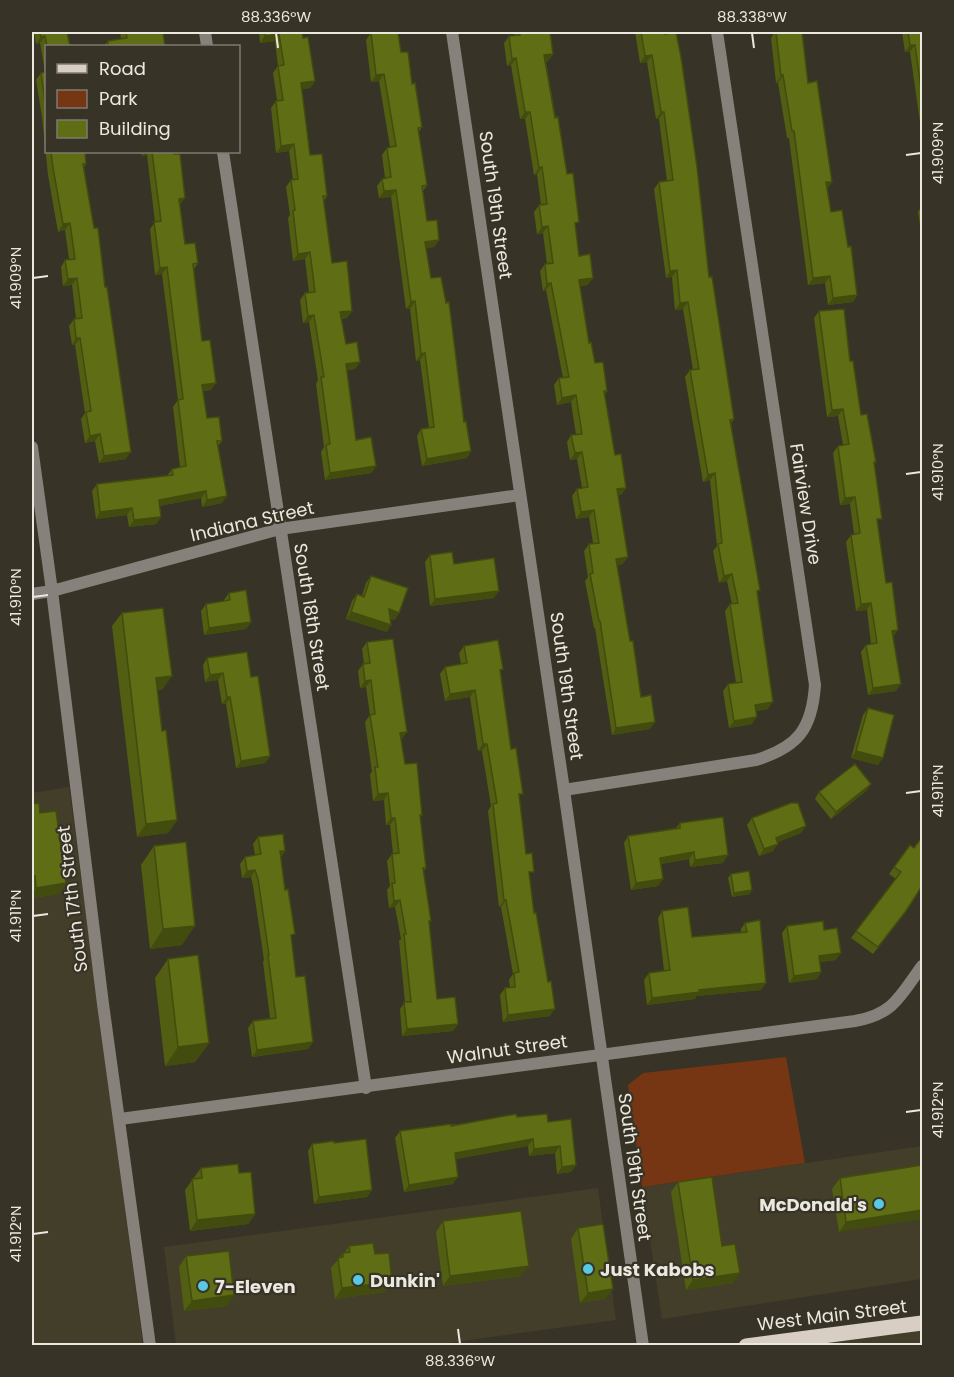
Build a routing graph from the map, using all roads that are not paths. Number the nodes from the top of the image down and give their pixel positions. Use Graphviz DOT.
graph roads {
  1 [pos="452,32"];
  2 [pos="717,32"];
  3 [pos="223,153"];
  4 [pos="32,447"];
  5 [pos="520,495"];
  6 [pos="280,529"];
  7 [pos="52,591"];
  8 [pos="32,594"];
  9 [pos="564,790"];
  10 [pos="922,966"];
  11 [pos="600,1053"];
  12 [pos="366,1088"];
  13 [pos="120,1119"];
  14 [pos="922,1323"];
  15 [pos="150,1346"];
  16 [pos="643,1346"];
  17 [pos="746,1346"];
  1 -- 5 [label="street, South 19th Street"];
  2 -- 9 [label="street, Fairview Drive"];
  3 -- 6 [label="street, South 18th Street"];
  4 -- 7 [label="street, South 17th Street"];
  5 -- 6 [label="street, Indiana Street"];
  5 -- 9 [label="street, South 19th Street"];
  6 -- 7 [label="street, Indiana Street"];
  6 -- 12 [label="street, South 18th Street"];
  7 -- 8 [label="street, Indiana Street"];
  7 -- 13 [label="street, South 17th Street"];
  9 -- 11 [label="street, South 19th Street"];
  10 -- 11 [label="street, Walnut Street"];
  11 -- 12 [label="street, Walnut Street"];
  11 -- 16 [label="street, South 19th Street"];
  12 -- 13 [label="street, Walnut Street"];
  13 -- 15 [label="street, South 17th Street"];
  14 -- 17 [label="main road, West Main Street"];
}
